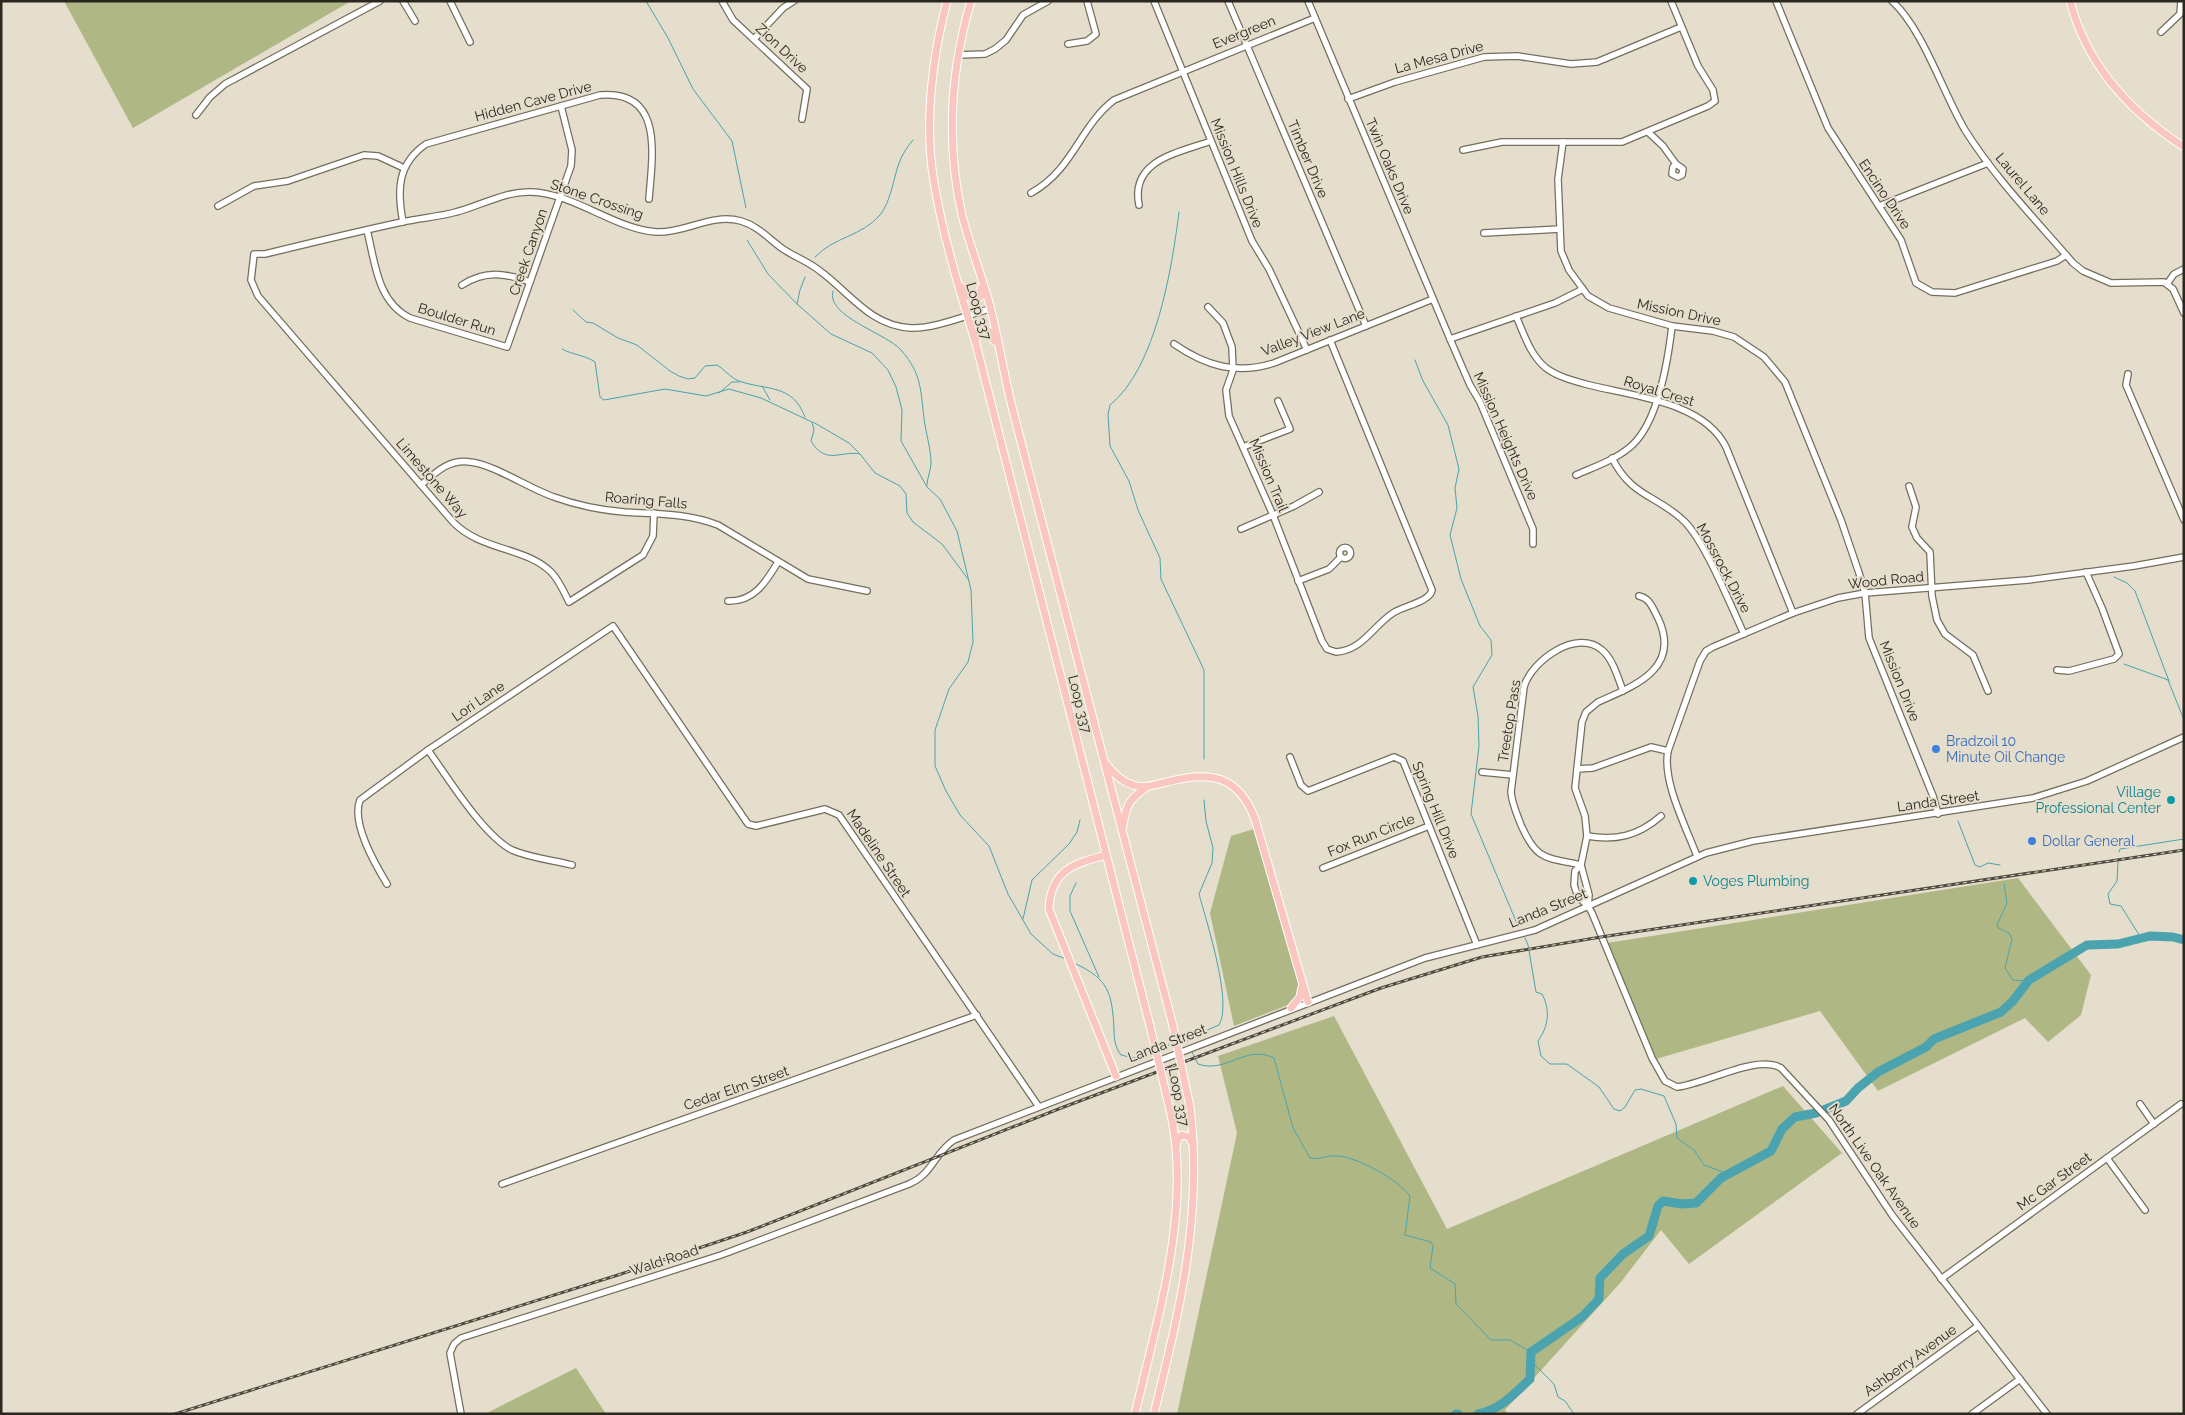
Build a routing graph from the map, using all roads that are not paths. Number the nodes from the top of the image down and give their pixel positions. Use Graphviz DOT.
graph roads {
  1 [pos="380,1"];
  2 [pos="403,1"];
  3 [pos="450,1"];
  4 [pos="722,1"];
  5 [pos="794,1"];
  6 [pos="947,1"];
  7 [pos="971,1"];
  8 [pos="1048,1"];
  9 [pos="1087,1"];
  10 [pos="1154,1"];
  11 [pos="1228,1"];
  12 [pos="1308,1"];
  13 [pos="1671,1"];
  14 [pos="1776,1"];
  15 [pos="1892,1"];
  16 [pos="2070,1"];
  17 [pos="2181,1"];
  18 [pos="1314,18"];
  19 [pos="415,21"];
  20 [pos="1681,27"];
  21 [pos="2162,32"];
  22 [pos="754,39"];
  23 [pos="470,42"];
  24 [pos="1068,44"];
  25 [pos="1246,44"];
  26 [pos="958,55"];
  27 [pos="1182,70"];
  28 [pos="1348,99"];
  29 [pos="562,106"];
  30 [pos="196,115"];
  31 [pos="802,119"];
  32 [pos="1648,132"];
  33 [pos="1211,140"];
  34 [pos="1563,142"];
  35 [pos="2184,147"];
  36 [pos="1463,150"];
  37 [pos="1988,163"];
  38 [pos="1676,164"];
  39 [pos="404,168"];
  40 [pos="1031,193"];
  41 [pos="560,197"];
  42 [pos="649,199"];
  43 [pos="1139,205"];
  44 [pos="218,206"];
  45 [pos="1879,206"];
  46 [pos="403,222"];
  47 [pos="1560,229"];
  48 [pos="367,230"];
  49 [pos="1484,233"];
  50 [pos="254,254"];
  51 [pos="2066,255"];
  52 [pos="954,268"];
  53 [pos="2184,269"];
  54 [pos="981,281"];
  55 [pos="530,282"];
  56 [pos="2167,284"];
  57 [pos="462,285"];
  58 [pos="1583,289"];
  59 [pos="1433,299"];
  60 [pos="1208,307"];
  61 [pos="990,309"];
  62 [pos="2184,313"];
  63 [pos="968,315"];
  64 [pos="1516,316"];
  65 [pos="1366,326"];
  66 [pos="1672,326"];
  67 [pos="1450,339"];
  68 [pos="1330,340"];
  69 [pos="976,344"];
  70 [pos="1174,344"];
  71 [pos="507,347"];
  72 [pos="1307,350"];
  73 [pos="999,352"];
  74 [pos="1232,370"];
  75 [pos="2128,374"];
  76 [pos="1278,401"];
  77 [pos="1656,402"];
  78 [pos="1243,447"];
  79 [pos="1612,458"];
  80 [pos="1576,475"];
  81 [pos="421,485"];
  82 [pos="1909,486"];
  83 [pos="1319,492"];
  84 [pos="654,513"];
  85 [pos="1273,515"];
  86 [pos="2184,520"];
  87 [pos="1241,529"];
  88 [pos="1533,544"];
  89 [pos="1341,557"];
  90 [pos="2184,557"];
  91 [pos="778,562"];
  92 [pos="2086,572"];
  93 [pos="1298,581"];
  94 [pos="1933,588"];
  95 [pos="867,591"];
  96 [pos="1865,593"];
  97 [pos="1639,596"];
  98 [pos="728,601"];
  99 [pos="1793,612"];
  100 [pos="613,626"];
  101 [pos="1744,634"];
  102 [pos="2057,670"];
  103 [pos="1623,691"];
  104 [pos="1988,691"];
  105 [pos="2184,737"];
  106 [pos="428,750"];
  107 [pos="1668,751"];
  108 [pos="1290,758"];
  109 [pos="1105,763"];
  110 [pos="1577,769"];
  111 [pos="1482,772"];
  112 [pos="1513,775"];
  113 [pos="1147,786"];
  114 [pos="1938,814"];
  115 [pos="1661,816"];
  116 [pos="1429,826"];
  117 [pos="1122,829"];
  118 [pos="1586,836"];
  119 [pos="1106,855"];
  120 [pos="1698,856"];
  121 [pos="572,865"];
  122 [pos="1581,865"];
  123 [pos="1323,868"];
  124 [pos="1585,880"];
  125 [pos="1574,882"];
  126 [pos="387,884"];
  127 [pos="1588,906"];
  128 [pos="1477,945"];
  129 [pos="1302,981"];
  130 [pos="1308,1002"];
  131 [pos="1292,1008"];
  132 [pos="978,1015"];
  133 [pos="1116,1076"];
  134 [pos="2140,1104"];
  135 [pos="2181,1104"];
  136 [pos="1039,1107"];
  137 [pos="2154,1124"];
  138 [pos="1175,1150"];
  139 [pos="1194,1152"];
  140 [pos="938,1156"];
  141 [pos="2107,1158"];
  142 [pos="502,1184"];
  143 [pos="2145,1210"];
  144 [pos="1942,1279"];
  145 [pos="1978,1326"];
  146 [pos="2020,1379"];
  147 [pos="461,1414"];
  148 [pos="1135,1414"];
  149 [pos="1154,1414"];
  150 [pos="1857,1414"];
  151 [pos="1972,1414"];
  152 [pos="2047,1414"];
  1 -- 30 [label="street"];
  2 -- 19 [label="street"];
  3 -- 23 [label="street"];
  4 -- 22 [label="street, Zion Drive"];
  5 -- 22 [label="street"];
  6 -- 52 [label="main road, Loop 337"];
  7 -- 26 [label="main road, Loop 337"];
  8 -- 26 [label="street"];
  9 -- 24 [label="street"];
  10 -- 27 [label="street, Mission Hills Drive"];
  11 -- 25 [label="street, Timber Drive"];
  12 -- 18 [label="street, Twin Oaks Drive"];
  13 -- 20 [label="street"];
  14 -- 45 [label="street, Encino Drive"];
  15 -- 37 [label="street, Laurel Lane"];
  16 -- 35 [label="main road"];
  17 -- 21 [label="street"];
  18 -- 25 [label="street, Evergreen"];
  18 -- 28 [label="street, Twin Oaks Drive"];
  20 -- 28 [label="street, La Mesa Drive"];
  20 -- 32 [label="street"];
  22 -- 31 [label="street, Zion Drive"];
  25 -- 27 [label="street, Evergreen"];
  25 -- 65 [label="street, Timber Drive"];
  26 -- 54 [label="main road, Loop 337"];
  27 -- 33 [label="street, Mission Hills Drive"];
  27 -- 40 [label="street, Evergreen"];
  28 -- 59 [label="street, Twin Oaks Drive"];
  29 -- 39 [label="street, Hidden Cave Drive"];
  29 -- 41 [label="street, Creek Canyon"];
  29 -- 42 [label="street, Hidden Cave Drive"];
  32 -- 34 [label="street"];
  32 -- 38 [label="street"];
  33 -- 43 [label="street"];
  33 -- 72 [label="street, Mission Hills Drive"];
  34 -- 36 [label="street"];
  34 -- 47 [label="street, Mission Drive"];
  37 -- 45 [label="street"];
  37 -- 51 [label="street, Laurel Lane"];
  39 -- 44 [label="street"];
  39 -- 46 [label="street, Hidden Cave Drive"];
  41 -- 46 [label="street, Stone Crossing"];
  41 -- 55 [label="street, Creek Canyon"];
  41 -- 63 [label="street, Stone Crossing"];
  45 -- 51 [label="street, Encino Drive"];
  46 -- 48 [label="street, Stone Crossing"];
  47 -- 49 [label="street"];
  47 -- 58 [label="street, Mission Drive"];
  48 -- 50 [label="street, Stone Crossing"];
  48 -- 71 [label="street, Boulder Run"];
  50 -- 81 [label="street, Limestone Way"];
  51 -- 56 [label="street, Laurel Lane"];
  52 -- 54 [label="main road"];
  52 -- 63 [label="main road, Loop 337"];
  53 -- 56 [label="street"];
  54 -- 61 [label="main road, Loop 337"];
  55 -- 57 [label="street"];
  55 -- 71 [label="street, Creek Canyon"];
  56 -- 62 [label="street"];
  58 -- 64 [label="street"];
  58 -- 66 [label="street, Mission Drive"];
  59 -- 65 [label="street, Valley View Lane"];
  59 -- 67 [label="street, Twin Oaks Drive"];
  60 -- 74 [label="street, Mission Trail"];
  61 -- 63 [label="street, Stone Crossing"];
  61 -- 73 [label="main road, Loop 337"];
  63 -- 69 [label="main road, Loop 337"];
  64 -- 67 [label="street"];
  64 -- 77 [label="street, Royal Crest"];
  65 -- 68 [label="street, Valley View Lane"];
  66 -- 77 [label="street"];
  66 -- 96 [label="street, Mission Drive"];
  67 -- 88 [label="street, Mission Heights Drive"];
  68 -- 72 [label="street, Valley View Lane"];
  68 -- 93 [label="street, Mission Trail"];
  69 -- 73 [label="main road"];
  69 -- 119 [label="main road, Loop 337"];
  70 -- 74 [label="street, Valley View Lane"];
  72 -- 74 [label="street, Valley View Lane"];
  73 -- 109 [label="main road, Loop 337"];
  74 -- 78 [label="street, Mission Trail"];
  75 -- 86 [label="street"];
  76 -- 78 [label="street"];
  77 -- 79 [label="street"];
  77 -- 99 [label="street, Royal Crest"];
  78 -- 85 [label="street, Mission Trail"];
  79 -- 80 [label="street"];
  79 -- 101 [label="street, Mossrock Drive"];
  81 -- 84 [label="street, Roaring Falls"];
  81 -- 84 [label="street, Limestone Way"];
  82 -- 94 [label="street"];
  83 -- 85 [label="street"];
  84 -- 91 [label="street, Roaring Falls"];
  85 -- 87 [label="street"];
  85 -- 93 [label="street, Mission Trail"];
  89 -- 93 [label="street"];
  90 -- 92 [label="street, Wood Road"];
  91 -- 95 [label="street, Roaring Falls"];
  91 -- 98 [label="street"];
  92 -- 94 [label="street, Wood Road"];
  92 -- 102 [label="street"];
  94 -- 96 [label="street, Wood Road"];
  94 -- 104 [label="street"];
  96 -- 99 [label="street, Wood Road"];
  96 -- 114 [label="street, Mission Drive"];
  97 -- 103 [label="street"];
  99 -- 101 [label="street, Wood Road"];
  100 -- 106 [label="street, Lori Lane"];
  100 -- 132 [label="street, Madeline Street"];
  101 -- 107 [label="street, Wood Road"];
  103 -- 110 [label="street"];
  103 -- 112 [label="street, Treetop Pass"];
  105 -- 114 [label="street, Landa Street"];
  106 -- 121 [label="street"];
  106 -- 126 [label="street, Lori Lane"];
  107 -- 110 [label="street"];
  107 -- 120 [label="street"];
  108 -- 116 [label="street, Spring Hill Drive"];
  109 -- 113 [label="main road"];
  109 -- 117 [label="main road, Loop 337"];
  110 -- 118 [label="street"];
  111 -- 112 [label="street"];
  112 -- 122 [label="street, Treetop Pass"];
  113 -- 117 [label="main road"];
  113 -- 129 [label="main road"];
  114 -- 120 [label="street, Landa Street"];
  115 -- 118 [label="street"];
  116 -- 123 [label="street, Fox Run Circle"];
  116 -- 128 [label="street, Spring Hill Drive"];
  117 -- 139 [label="main road, Loop 337, bridge"];
  118 -- 122 [label="street"];
  119 -- 133 [label="main road"];
  119 -- 138 [label="main road, Loop 337, bridge"];
  120 -- 127 [label="street, Landa Street"];
  122 -- 124 [label="street"];
  122 -- 125 [label="street"];
  124 -- 125 [label="street"];
  124 -- 127 [label="street"];
  125 -- 127 [label="street"];
  127 -- 128 [label="street, Landa Street"];
  127 -- 144 [label="street, North Live Oak Avenue"];
  128 -- 130 [label="street, Landa Street"];
  129 -- 130 [label="main road"];
  129 -- 131 [label="main road"];
  130 -- 131 [label="street, Landa Street"];
  131 -- 133 [label="street, Landa Street"];
  132 -- 136 [label="street, Madeline Street"];
  132 -- 142 [label="street, Cedar Elm Street"];
  133 -- 136 [label="street, Landa Street"];
  134 -- 137 [label="street"];
  135 -- 137 [label="street, Mc Gar Street"];
  136 -- 140 [label="street, Landa Street"];
  137 -- 141 [label="street, Mc Gar Street"];
  138 -- 139 [label="main road"];
  138 -- 148 [label="main road, Loop 337"];
  139 -- 149 [label="main road, Loop 337"];
  140 -- 147 [label="street, Wald Road"];
  141 -- 143 [label="street"];
  141 -- 144 [label="street, Mc Gar Street"];
  144 -- 145 [label="street, North Live Oak Avenue"];
  145 -- 146 [label="street, North Live Oak Avenue"];
  145 -- 150 [label="street, Ashberry Avenue"];
  146 -- 151 [label="street"];
  146 -- 152 [label="street, North Live Oak Avenue"];
}
